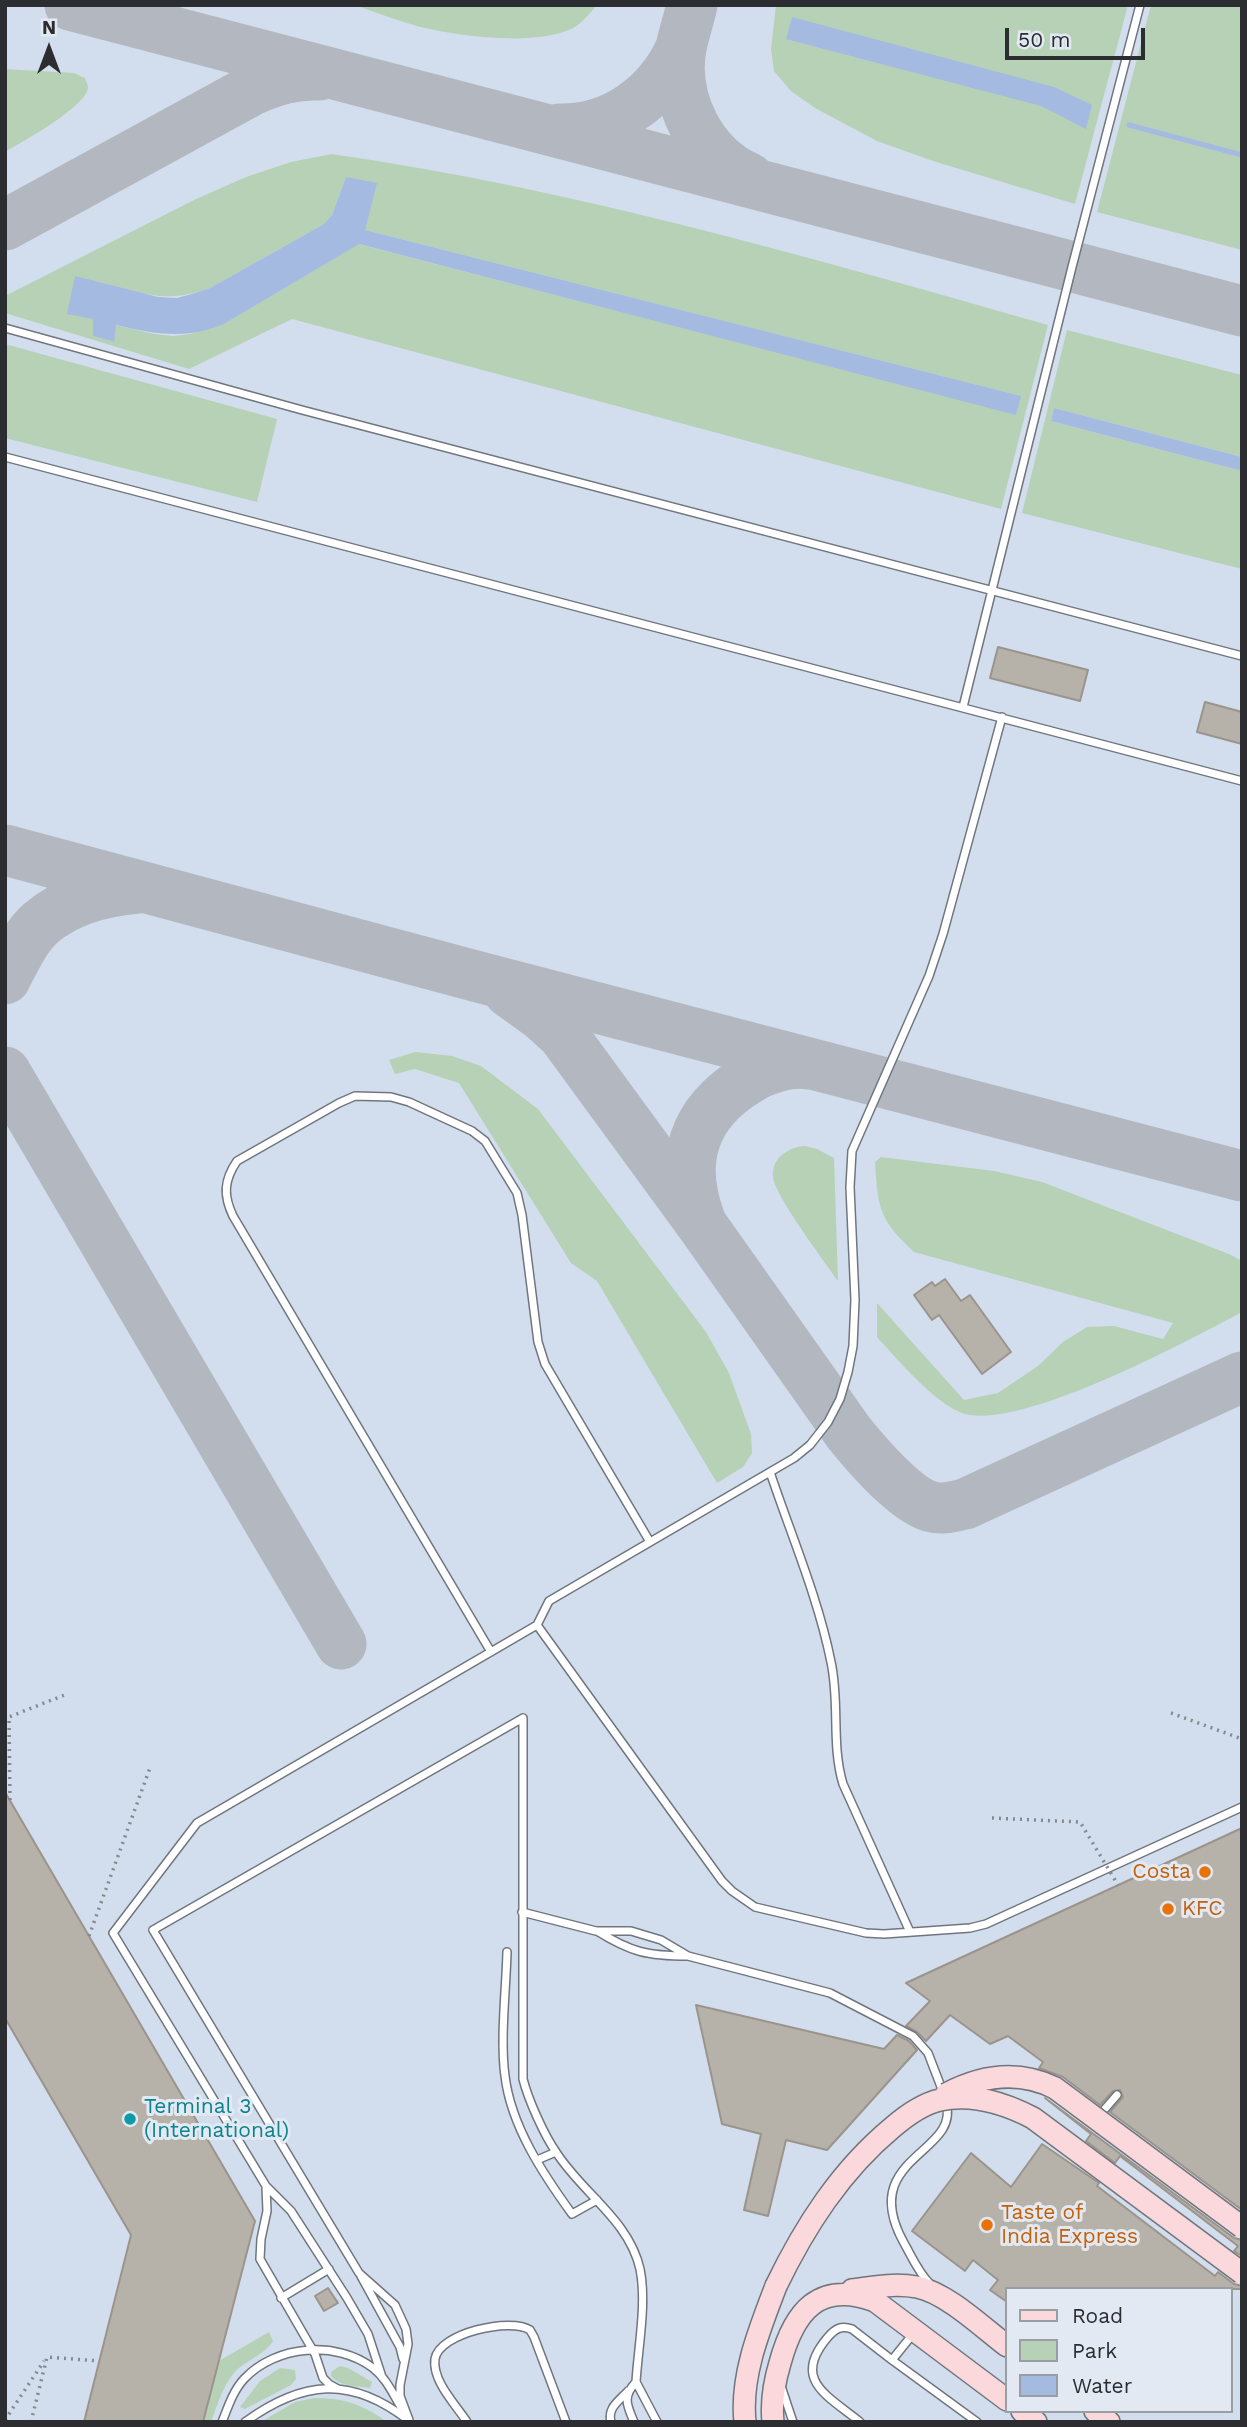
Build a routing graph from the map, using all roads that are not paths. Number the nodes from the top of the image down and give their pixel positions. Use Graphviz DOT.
graph roads {
  1 [pos="1140,5"];
  2 [pos="5,328"];
  3 [pos="5,457"];
  4 [pos="991,591"];
  5 [pos="1242,656"];
  6 [pos="963,707"];
  7 [pos="1002,717"];
  8 [pos="1242,781"];
  9 [pos="770,1472"];
  10 [pos="650,1542"];
  11 [pos="537,1625"];
  12 [pos="491,1652"];
  13 [pos="1242,1807"];
  14 [pos="522,1912"];
  15 [pos="596,1931"];
  16 [pos="910,1931"];
  17 [pos="508,1952"];
  18 [pos="688,1956"];
  19 [pos="1116,2095"];
  20 [pos="923,2106"];
  21 [pos="1096,2118"];
  22 [pos="556,2152"];
  23 [pos="537,2160"];
  24 [pos="266,2186"];
  25 [pos="597,2200"];
  26 [pos="1242,2227"];
  27 [pos="329,2269"];
  28 [pos="359,2273"];
  29 [pos="1242,2273"];
  30 [pos="826,2297"];
  31 [pos="281,2298"];
  32 [pos="946,2300"];
  33 [pos="915,2331"];
  34 [pos="1006,2345"];
  35 [pos="312,2350"];
  36 [pos="892,2360"];
  37 [pos="403,2366"];
  38 [pos="776,2376"];
  39 [pos="382,2377"];
  40 [pos="636,2382"];
  41 [pos="338,2389"];
  42 [pos="628,2390"];
  43 [pos="1006,2399"];
  44 [pos="409,2421"];
  45 [pos="222,2422"];
  46 [pos="245,2422"];
  47 [pos="467,2422"];
  48 [pos="566,2422"];
  49 [pos="611,2422"];
  50 [pos="635,2422"];
  51 [pos="657,2422"];
  52 [pos="745,2422"];
  53 [pos="773,2422"];
  54 [pos="793,2422"];
  55 [pos="860,2422"];
  56 [pos="977,2422"];
  1 -- 4 [label="lane"];
  2 -- 4 [label="lane"];
  3 -- 6 [label="lane"];
  4 -- 5 [label="lane"];
  4 -- 6 [label="lane"];
  6 -- 7 [label="lane"];
  7 -- 8 [label="lane"];
  7 -- 9 [label="lane"];
  9 -- 10 [label="lane"];
  9 -- 16 [label="lane"];
  10 -- 11 [label="lane"];
  10 -- 12 [label="lane"];
  11 -- 12 [label="lane"];
  11 -- 16 [label="lane"];
  12 -- 24 [label="lane"];
  13 -- 16 [label="lane"];
  14 -- 15 [label="lane"];
  14 -- 22 [label="lane"];
  14 -- 28 [label="lane"];
  15 -- 18 [label="lane"];
  15 -- 18 [label="lane"];
  17 -- 23 [label="lane"];
  18 -- 32 [label="lane"];
  19 -- 21 [label="lane"];
  20 -- 21 [label="main road, bridge"];
  20 -- 29 [label="main road, bridge"];
  20 -- 52 [label="main road, bridge"];
  21 -- 26 [label="main road, bridge"];
  22 -- 23 [label="lane"];
  22 -- 25 [label="lane"];
  23 -- 25 [label="lane"];
  24 -- 27 [label="lane"];
  24 -- 31 [label="lane"];
  25 -- 40 [label="lane"];
  27 -- 31 [label="lane"];
  27 -- 39 [label="lane"];
  28 -- 37 [label="lane"];
  28 -- 37 [label="lane"];
  30 -- 32 [label="main road"];
  30 -- 33 [label="main road"];
  30 -- 38 [label="main road"];
  31 -- 35 [label="lane"];
  32 -- 34 [label="main road"];
  33 -- 36 [label="lane"];
  33 -- 43 [label="main road"];
  35 -- 39 [label="lane"];
  35 -- 41 [label="lane"];
  35 -- 45 [label="lane"];
  36 -- 55 [label="lane"];
  36 -- 56 [label="lane"];
  37 -- 44 [label="lane"];
  38 -- 53 [label="main road"];
  38 -- 54 [label="lane"];
  39 -- 44 [label="lane"];
  40 -- 42 [label="lane"];
  40 -- 51 [label="lane"];
  41 -- 44 [label="lane"];
  41 -- 46 [label="lane"];
  42 -- 49 [label="lane"];
  42 -- 50 [label="lane"];
  47 -- 48 [label="lane"];
}
